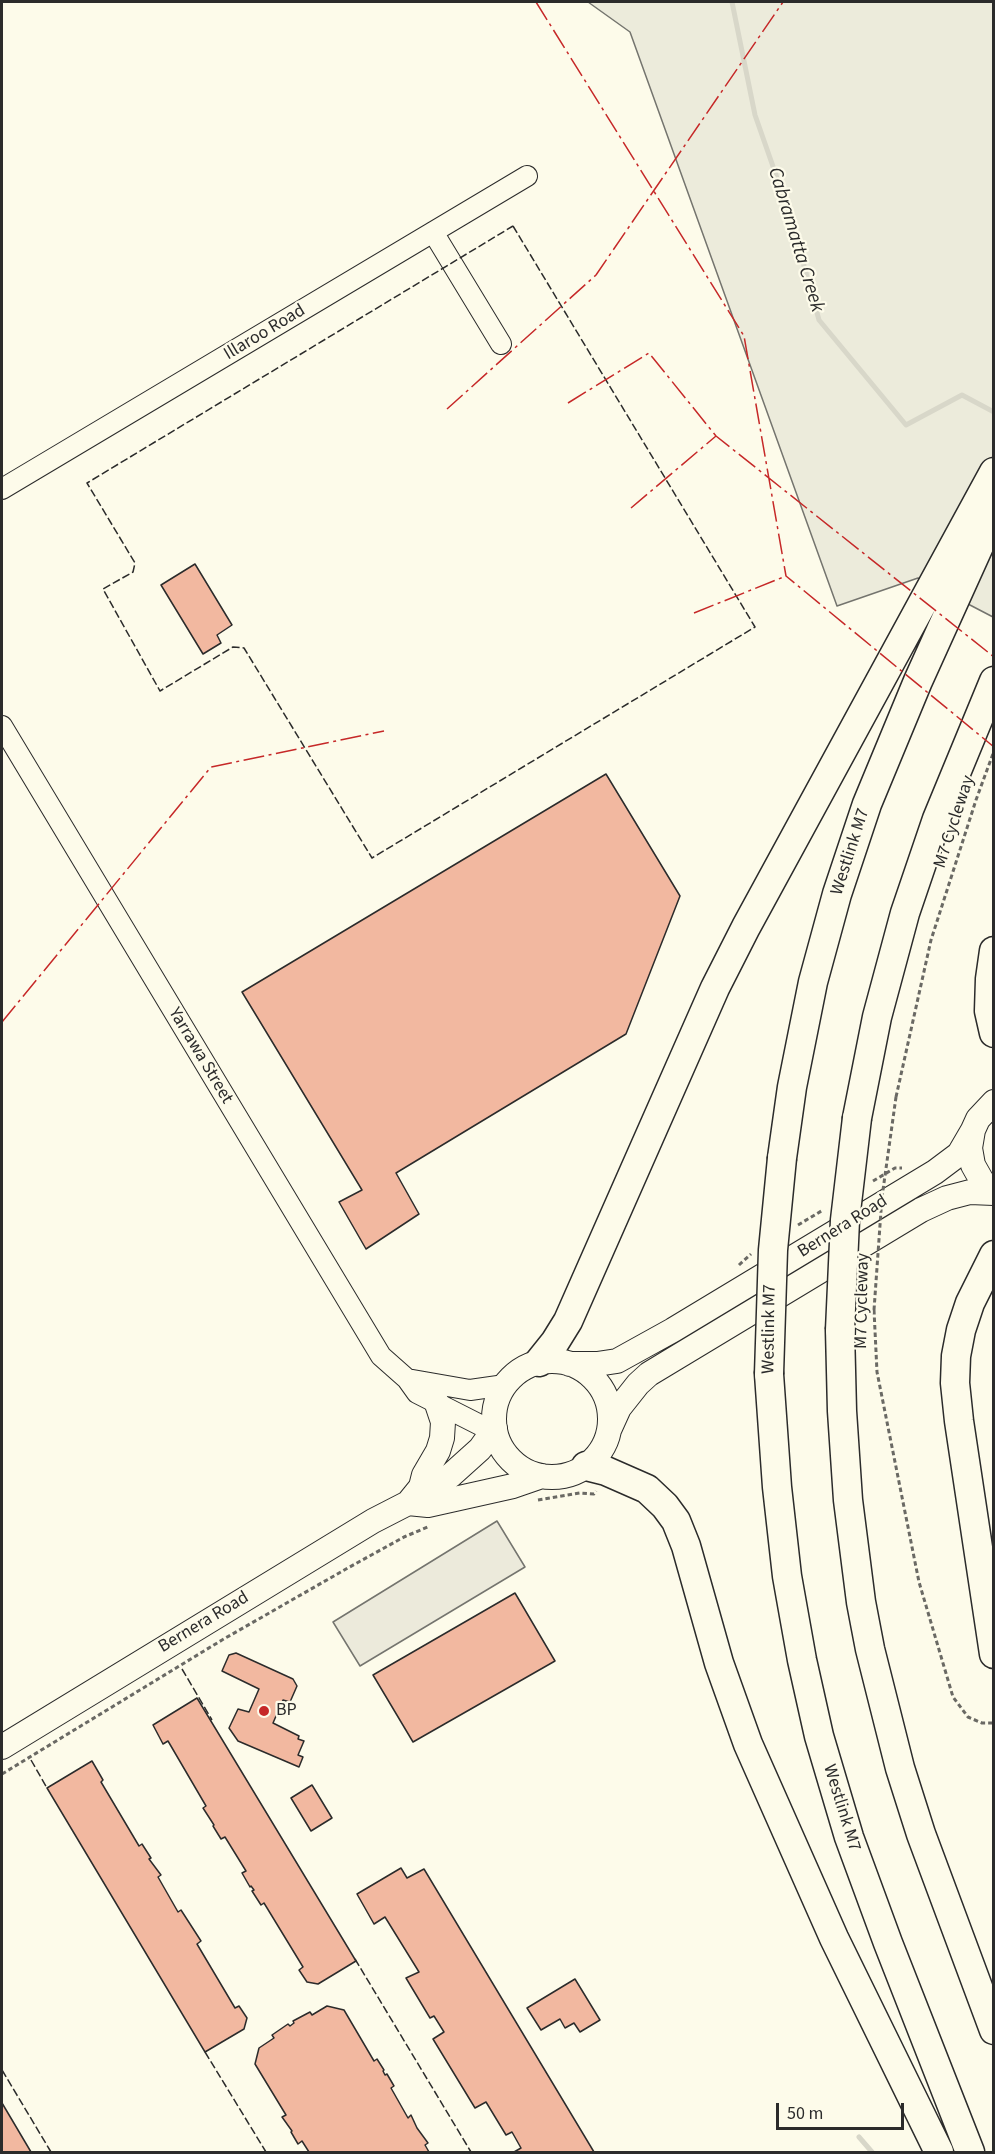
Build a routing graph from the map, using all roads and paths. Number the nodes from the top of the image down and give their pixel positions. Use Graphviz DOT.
graph roads {
  1 [pos="527,176"];
  2 [pos="434,232"];
  3 [pos="501,344"];
  4 [pos="993,472"];
  5 [pos="2,489"];
  6 [pos="993,513"];
  7 [pos="993,681"];
  8 [pos="2,726"];
  9 [pos="993,751"];
  10 [pos="993,951"];
  11 [pos="993,1033"];
  12 [pos="993,1102"];
  13 [pos="973,1130"];
  14 [pos="993,1192"];
  15 [pos="993,1255"];
  16 [pos="539,1362"];
  17 [pos="570,1364"];
  18 [pos="407,1379"];
  19 [pos="505,1384"];
  20 [pos="436,1401"];
  21 [pos="494,1427"];
  22 [pos="609,1430"];
  23 [pos="586,1466"];
  24 [pos="542,1476"];
  25 [pos="594,1494"];
  26 [pos="415,1495"];
  27 [pos="530,1502"];
  28 [pos="433,1525"];
  29 [pos="993,1654"];
  30 [pos="993,1723"];
  31 [pos="2,1747"];
  32 [pos="2,1774"];
  33 [pos="993,2030"];
  34 [pos="939,2152"];
  35 [pos="970,2152"];
  1 -- 2 [label="street, Illaroo Road"];
  2 -- 3 [label="street"];
  2 -- 5 [label="street, Illaroo Road"];
  4 -- 16 [label="highway"];
  6 -- 35 [label="highway, Westlink M7, bridge"];
  7 -- 33 [label="highway, bridge"];
  8 -- 18 [label="street, Yarrawa Street"];
  9 -- 30 [label="path, M7 Cycleway, bridge"];
  10 -- 11 [label="highway"];
  12 -- 13 [label="main road, Bernera Road"];
  13 -- 14 [label="main road"];
  13 -- 17 [label="main road, Bernera Road"];
  14 -- 22 [label="main road, Bernera Road"];
  15 -- 29 [label="highway"];
  16 -- 17 [label="main road"];
  16 -- 19 [label="main road"];
  17 -- 22 [label="main road"];
  18 -- 19 [label="street"];
  18 -- 20 [label="street, Yarrawa Street"];
  19 -- 21 [label="main road"];
  20 -- 21 [label="street, Yarrawa Street"];
  20 -- 26 [label="main road"];
  21 -- 24 [label="main road"];
  21 -- 26 [label="main road, Bernera Road"];
  22 -- 23 [label="main road"];
  23 -- 24 [label="main road"];
  23 -- 34 [label="highway"];
  24 -- 26 [label="main road, Bernera Road"];
  25 -- 27 [label="path"];
  26 -- 31 [label="main road, Bernera Road"];
  28 -- 32 [label="path"];
}
